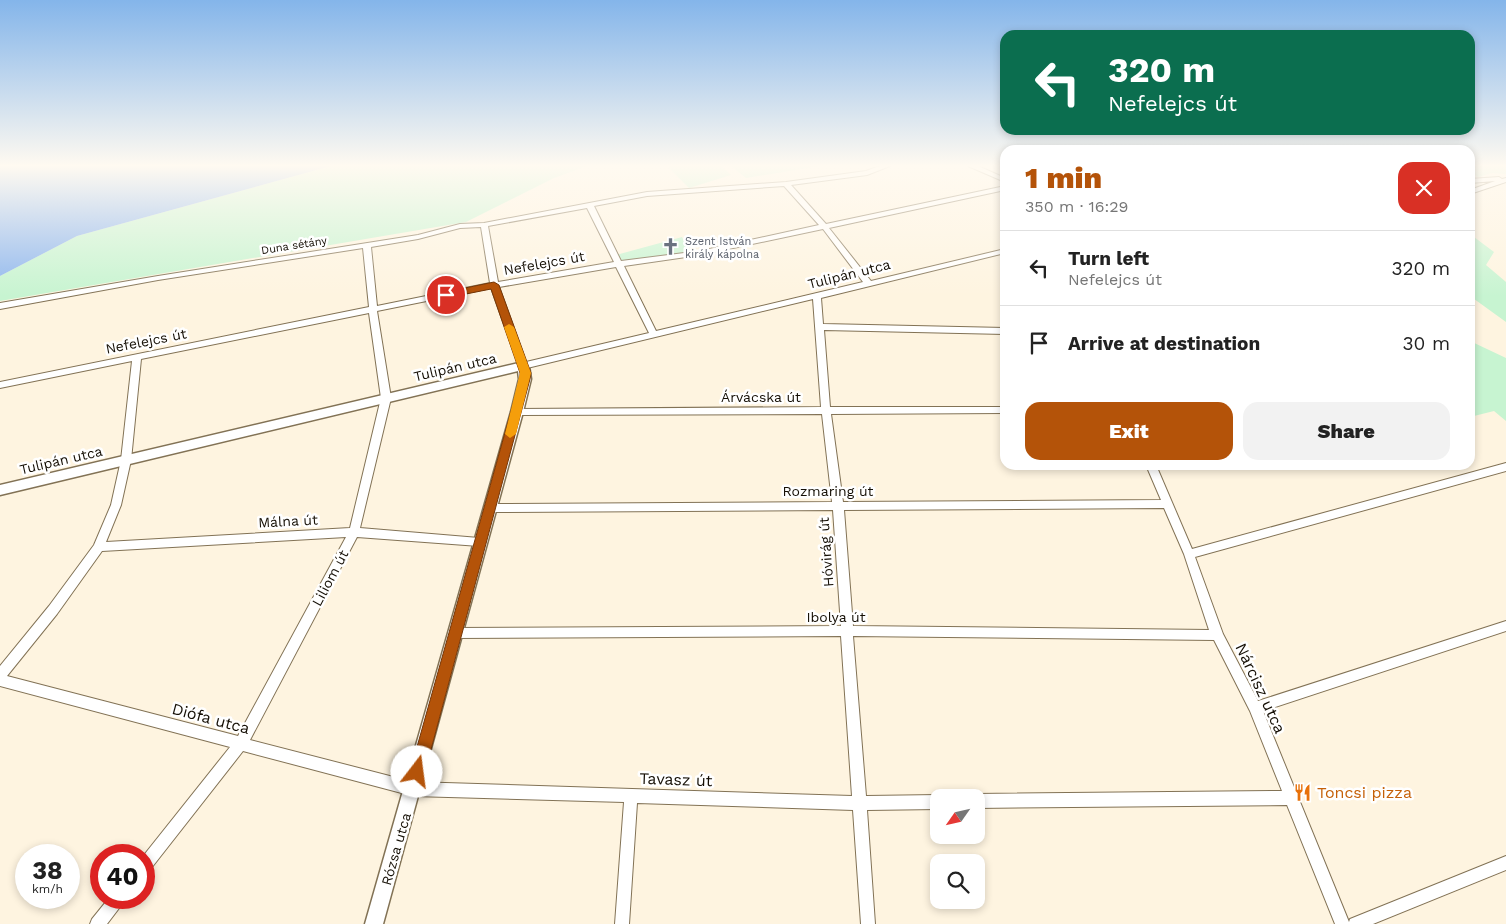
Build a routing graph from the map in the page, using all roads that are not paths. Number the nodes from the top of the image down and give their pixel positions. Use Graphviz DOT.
graph roads {
  1 [pos="572,209"];
  2 [pos="592,209"];
  3 [pos="809,209"];
  4 [pos="908,209"];
  5 [pos="484,224"];
  6 [pos="826,227"];
  7 [pos="367,245"];
  8 [pos="1000,253"];
  9 [pos="618,264"];
  10 [pos="869,284"];
  11 [pos="494,285"];
  12 [pos="817,298"];
  13 [pos="0,306"];
  14 [pos="373,310"];
  15 [pos="820,327"];
  16 [pos="1000,332"];
  17 [pos="654,335"];
  18 [pos="137,356"];
  19 [pos="523,366"];
  20 [pos="0,385"];
  21 [pos="386,398"];
  22 [pos="1000,410"];
  23 [pos="826,411"];
  24 [pos="517,412"];
  25 [pos="126,460"];
  26 [pos="1506,467"];
  27 [pos="1153,470"];
  28 [pos="0,490"];
  29 [pos="1169,504"];
  30 [pos="838,505"];
  31 [pos="488,508"];
  32 [pos="354,532"];
  33 [pos="479,542"];
  34 [pos="99,547"];
  35 [pos="1189,554"];
  36 [pos="1506,626"];
  37 [pos="846,631"];
  38 [pos="454,633"];
  39 [pos="1217,635"];
  40 [pos="0,675"];
  41 [pos="0,680"];
  42 [pos="1256,708"];
  43 [pos="242,743"];
  44 [pos="413,789"];
  45 [pos="631,795"];
  46 [pos="1291,798"];
  47 [pos="985,801"];
  48 [pos="859,802"];
  49 [pos="930,802"];
  50 [pos="155,852"];
  51 [pos="1506,863"];
  52 [pos="109,909"];
  53 [pos="97,924"];
  54 [pos="374,924"];
  55 [pos="622,924"];
  56 [pos="868,924"];
  57 [pos="1342,924"];
  58 [pos="1355,924"];
  1 -- 5 [label="street, Duna sétány"];
  2 -- 9 [label="street"];
  3 -- 6 [label="street"];
  4 -- 6 [label="street, Nefelejcs út"];
  5 -- 7 [label="street, Duna sétány"];
  5 -- 11 [label="street, Rózsa utca"];
  6 -- 9 [label="street, Nefelejcs út"];
  6 -- 10 [label="street"];
  7 -- 13 [label="street, Duna sétány"];
  7 -- 14 [label="street, Liliom út"];
  8 -- 10 [label="street, Tulipán utca"];
  9 -- 11 [label="street, Nefelejcs út"];
  9 -- 17 [label="street"];
  10 -- 12 [label="street, Tulipán utca"];
  11 -- 14 [label="street, Nefelejcs út"];
  11 -- 19 [label="street, Rózsa utca"];
  12 -- 15 [label="street, Hóvirág út"];
  12 -- 17 [label="street, Tulipán utca"];
  14 -- 18 [label="street, Nefelejcs út"];
  14 -- 21 [label="street, Liliom út"];
  15 -- 16 [label="street"];
  15 -- 23 [label="street, Hóvirág út"];
  17 -- 19 [label="street, Tulipán utca"];
  18 -- 20 [label="street, Nefelejcs út"];
  18 -- 25 [label="street"];
  19 -- 21 [label="street, Tulipán utca"];
  19 -- 24 [label="street, Rózsa utca"];
  21 -- 25 [label="street, Tulipán utca"];
  21 -- 32 [label="street, Liliom út"];
  22 -- 23 [label="street, Árvácska út"];
  23 -- 24 [label="street, Árvácska út"];
  23 -- 30 [label="street, Hóvirág út"];
  24 -- 31 [label="street, Rózsa utca"];
  25 -- 28 [label="street, Tulipán utca"];
  25 -- 34 [label="street"];
  26 -- 35 [label="street"];
  27 -- 29 [label="street, Nárcisz utca"];
  29 -- 30 [label="street, Rozmaring út"];
  29 -- 35 [label="street, Nárcisz utca"];
  30 -- 31 [label="street, Rozmaring út"];
  30 -- 37 [label="street, Hóvirág út"];
  31 -- 33 [label="street, Rózsa utca"];
  32 -- 33 [label="street, Málna út"];
  32 -- 34 [label="street, Málna út"];
  32 -- 43 [label="street, Liliom út"];
  33 -- 38 [label="street, Rózsa utca"];
  34 -- 40 [label="street"];
  35 -- 39 [label="street, Nárcisz utca"];
  36 -- 42 [label="street"];
  37 -- 38 [label="street, Ibolya út"];
  37 -- 39 [label="street, Ibolya út"];
  37 -- 48 [label="street, Hóvirág út"];
  38 -- 44 [label="street, Rózsa utca"];
  39 -- 42 [label="street, Nárcisz utca"];
  41 -- 43 [label="street, Diófa utca"];
  42 -- 46 [label="street, Nárcisz utca"];
  43 -- 44 [label="street, Diófa utca"];
  43 -- 50 [label="street, Liliom út"];
  44 -- 45 [label="street, Tavasz út"];
  44 -- 54 [label="street, Rózsa utca"];
  45 -- 48 [label="street, Tavasz út"];
  45 -- 55 [label="street"];
  46 -- 47 [label="street"];
  46 -- 57 [label="street, Nárcisz utca"];
  48 -- 49 [label="street, Tavasz út"];
  48 -- 56 [label="street, Hóvirág út"];
  51 -- 58 [label="street"];
  52 -- 53 [label="street"];
}
